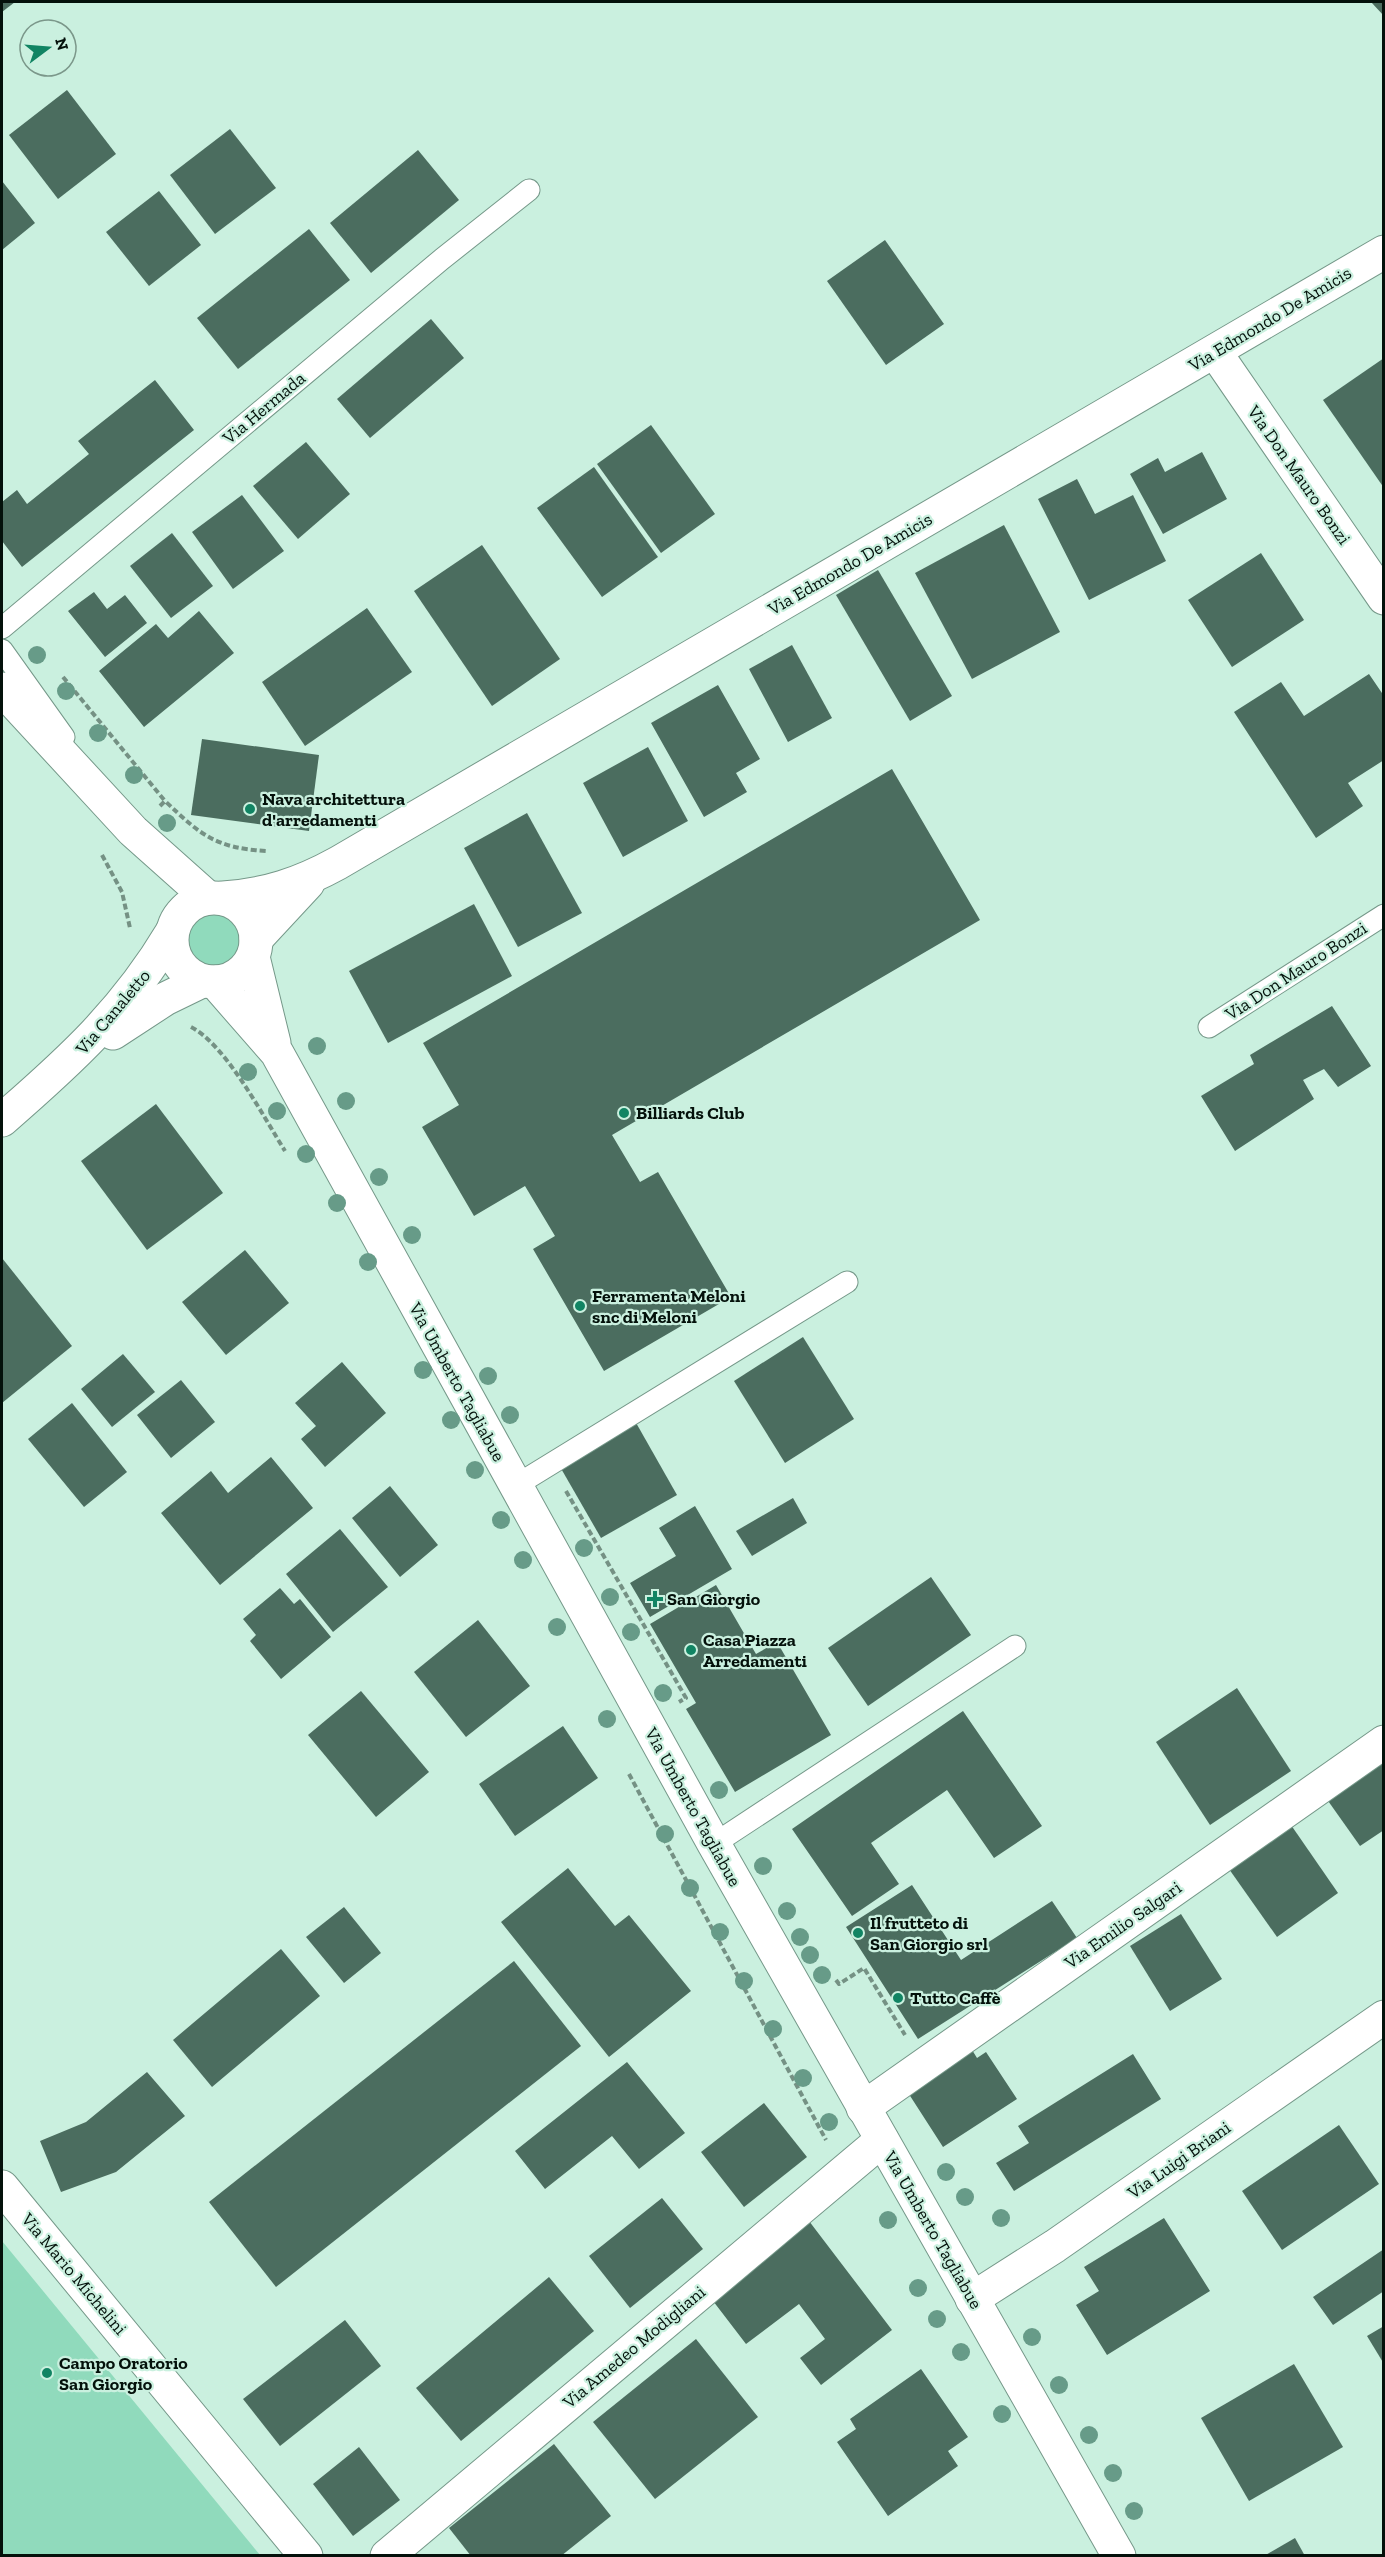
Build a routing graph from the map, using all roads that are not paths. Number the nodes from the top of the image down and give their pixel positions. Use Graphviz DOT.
graph roads {
  1 [pos="529,190"];
  2 [pos="1383,252"];
  3 [pos="1215,352"];
  4 [pos="1383,598"];
  5 [pos="2,628"];
  6 [pos="2,650"];
  7 [pos="2,689"];
  8 [pos="129,827"];
  9 [pos="316,875"];
  10 [pos="215,898"];
  11 [pos="1383,915"];
  12 [pos="175,925"];
  13 [pos="254,948"];
  14 [pos="209,982"];
  15 [pos="1209,1027"];
  16 [pos="277,1053"];
  17 [pos="71,1061"];
  18 [pos="2,1120"];
  19 [pos="847,1282"];
  20 [pos="515,1486"];
  21 [pos="1015,1646"];
  22 [pos="1383,1742"];
  23 [pos="714,1844"];
  24 [pos="1383,2017"];
  25 [pos="862,2108"];
  26 [pos="882,2140"];
  27 [pos="2,2187"];
  28 [pos="972,2299"];
  29 [pos="306,2556"];
  30 [pos="387,2556"];
  31 [pos="1119,2556"];
  1 -- 5 [label="lane, Via Hermada"];
  2 -- 3 [label="street, Via Edmondo De Amicis"];
  3 -- 4 [label="street, Via Don Mauro Bonzi"];
  3 -- 9 [label="street, Via Edmondo De Amicis"];
  6 -- 8 [label="lane"];
  7 -- 8 [label="street"];
  8 -- 10 [label="street"];
  8 -- 12 [label="street"];
  9 -- 10 [label="street, Via Edmondo De Amicis"];
  9 -- 13 [label="street, Via Edmondo De Amicis"];
  10 -- 12 [label="street"];
  10 -- 13 [label="street"];
  11 -- 15 [label="lane, Via Don Mauro Bonzi"];
  12 -- 14 [label="street"];
  12 -- 17 [label="street, Via Canaletto"];
  13 -- 14 [label="street"];
  13 -- 16 [label="street, Via Umberto Tagliabue"];
  14 -- 16 [label="street, Via Umberto Tagliabue"];
  14 -- 17 [label="street, Via Canaletto"];
  16 -- 20 [label="street, Via Umberto Tagliabue"];
  17 -- 18 [label="street, Via Canaletto"];
  19 -- 20 [label="lane"];
  20 -- 23 [label="street, Via Umberto Tagliabue"];
  21 -- 23 [label="lane"];
  22 -- 25 [label="street, Via Emilio Salgari"];
  23 -- 25 [label="street, Via Umberto Tagliabue"];
  24 -- 28 [label="street, Via Luigi Briani"];
  25 -- 26 [label="street, Via Umberto Tagliabue"];
  26 -- 28 [label="street, Via Umberto Tagliabue"];
  26 -- 30 [label="street, Via Amedeo Modigliani"];
  27 -- 29 [label="street, Via Mario Michelini"];
  28 -- 31 [label="street, Via Umberto Tagliabue"];
}
